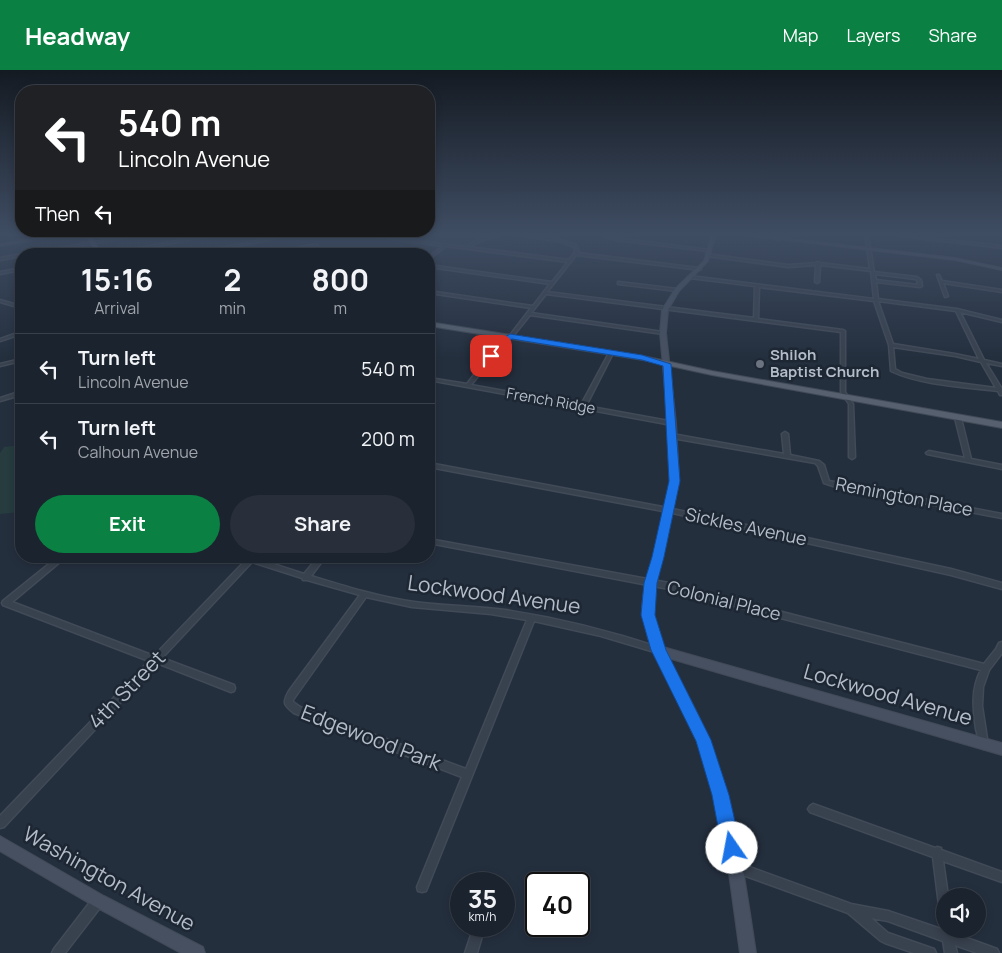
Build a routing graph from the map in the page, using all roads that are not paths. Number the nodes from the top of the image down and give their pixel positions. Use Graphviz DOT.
graph roads {
  1 [pos="496,275"];
  2 [pos="558,275"];
  3 [pos="817,275"];
  4 [pos="874,275"];
  5 [pos="899,275"];
  6 [pos="938,276"];
  7 [pos="690,277"];
  8 [pos="875,281"];
  9 [pos="817,282"];
  10 [pos="941,282"];
  11 [pos="552,283"];
  12 [pos="620,283"];
  13 [pos="757,285"];
  14 [pos="677,290"];
  15 [pos="1002,290"];
  16 [pos="545,292"];
  17 [pos="435,293"];
  18 [pos="946,296"];
  19 [pos="876,300"];
  20 [pos="15,301"];
  21 [pos="8,302"];
  22 [pos="0,303"];
  23 [pos="15,304"];
  24 [pos="533,307"];
  25 [pos="666,308"];
  26 [pos="957,310"];
  27 [pos="530,314"];
  28 [pos="756,319"];
  29 [pos="1002,321"];
  30 [pos="435,327"];
  31 [pos="663,333"];
  32 [pos="15,335"];
  33 [pos="510,337"];
  34 [pos="0,340"];
  35 [pos="891,345"];
  36 [pos="611,353"];
  37 [pos="15,361"];
  38 [pos="983,362"];
  39 [pos="667,364"];
  40 [pos="0,365"];
  41 [pos="1002,365"];
  42 [pos="435,380"];
  43 [pos="468,386"];
  44 [pos="1001,392"];
  45 [pos="15,396"];
  46 [pos="848,398"];
  47 [pos="0,400"];
  48 [pos="583,407"];
  49 [pos="958,418"];
  50 [pos="672,423"];
  51 [pos="1002,425"];
  52 [pos="785,434"];
  53 [pos="672,436"];
  54 [pos="929,453"];
  55 [pos="787,456"];
  56 [pos="852,457"];
  57 [pos="969,461"];
  58 [pos="435,466"];
  59 [pos="1002,467"];
  60 [pos="668,510"];
  61 [pos="1002,516"];
  62 [pos="435,542"];
  63 [pos="55,563"];
  64 [pos="247,563"];
  65 [pos="265,563"];
  66 [pos="317,563"];
  67 [pos="305,578"];
  68 [pos="650,583"];
  69 [pos="1002,586"];
  70 [pos="364,594"];
  71 [pos="532,618"];
  72 [pos="1002,645"];
  73 [pos="658,650"];
  74 [pos="156,659"];
  75 [pos="986,668"];
  76 [pos="231,688"];
  77 [pos="984,745"];
  78 [pos="1002,749"];
  79 [pos="467,774"];
  80 [pos="813,808"];
  81 [pos="0,824"];
  82 [pos="0,842"];
  83 [pos="937,852"];
  84 [pos="735,866"];
  85 [pos="1002,877"];
  86 [pos="422,887"];
  87 [pos="942,888"];
  88 [pos="99,900"];
  89 [pos="851,909"];
  90 [pos="936,929"];
  91 [pos="476,937"];
  92 [pos="949,938"];
  93 [pos="961,938"];
  94 [pos="58,953"];
  95 [pos="197,953"];
  96 [pos="471,953"];
  97 [pos="748,953"];
  98 [pos="930,953"];
  99 [pos="951,953"];
  100 [pos="993,953"];
  1 -- 11 [label="street"];
  2 -- 11 [label="street"];
  3 -- 9 [label="street"];
  4 -- 8 [label="street"];
  5 -- 8 [label="street"];
  6 -- 10 [label="street"];
  7 -- 13 [label="street"];
  7 -- 14 [label="street"];
  8 -- 19 [label="street"];
  10 -- 15 [label="street"];
  10 -- 18 [label="street"];
  11 -- 16 [label="street"];
  12 -- 14 [label="street"];
  13 -- 19 [label="street"];
  13 -- 28 [label="street"];
  14 -- 25 [label="street"];
  16 -- 24 [label="street"];
  16 -- 25 [label="street"];
  17 -- 24 [label="street"];
  19 -- 26 [label="street"];
  19 -- 35 [label="street"];
  20 -- 21 [label="street"];
  21 -- 22 [label="street"];
  21 -- 23 [label="street"];
  24 -- 27 [label="street"];
  25 -- 28 [label="street"];
  25 -- 31 [label="street"];
  26 -- 29 [label="street"];
  26 -- 38 [label="street"];
  27 -- 31 [label="street"];
  27 -- 33 [label="street"];
  28 -- 46 [label="street"];
  30 -- 33 [label="main road"];
  31 -- 39 [label="street"];
  32 -- 34 [label="street"];
  33 -- 36 [label="main road"];
  33 -- 43 [label="street"];
  35 -- 38 [label="street"];
  35 -- 44 [label="street"];
  36 -- 39 [label="main road"];
  36 -- 48 [label="street"];
  37 -- 40 [label="street"];
  38 -- 41 [label="street"];
  38 -- 44 [label="street"];
  39 -- 46 [label="main road"];
  39 -- 50 [label="street"];
  42 -- 43 [label="street, French Ridge"];
  43 -- 48 [label="street, French Ridge"];
  45 -- 47 [label="street"];
  46 -- 49 [label="main road"];
  46 -- 56 [label="street"];
  48 -- 50 [label="street, French Ridge"];
  49 -- 51 [label="main road"];
  49 -- 57 [label="street"];
  50 -- 53 [label="street"];
  52 -- 55 [label="street"];
  53 -- 55 [label="street, Remington Place"];
  53 -- 60 [label="street"];
  54 -- 57 [label="street"];
  55 -- 61 [label="street, Remington Place"];
  57 -- 59 [label="street"];
  58 -- 60 [label="street, Sickles Avenue"];
  60 -- 68 [label="street"];
  60 -- 69 [label="street, Sickles Avenue"];
  62 -- 68 [label="street, Colonial Place"];
  63 -- 74 [label="street"];
  64 -- 74 [label="street, 4th Street"];
  65 -- 67 [label="street, Lockwood Avenue"];
  66 -- 67 [label="street"];
  67 -- 70 [label="street, Lockwood Avenue"];
  68 -- 73 [label="street"];
  68 -- 75 [label="street, Colonial Place"];
  70 -- 71 [label="street, Lockwood Avenue"];
  70 -- 79 [label="street, Edgewood Park"];
  71 -- 73 [label="street, Lockwood Avenue"];
  71 -- 79 [label="street"];
  72 -- 75 [label="street"];
  73 -- 77 [label="street, Lockwood Avenue"];
  73 -- 84 [label="street"];
  74 -- 76 [label="street"];
  74 -- 81 [label="street, 4th Street"];
  75 -- 77 [label="street"];
  77 -- 78 [label="street, Lockwood Avenue"];
  79 -- 86 [label="street"];
  80 -- 83 [label="street"];
  82 -- 88 [label="street, Washington Avenue"];
  83 -- 85 [label="street"];
  83 -- 87 [label="street"];
  84 -- 89 [label="street"];
  84 -- 97 [label="street"];
  88 -- 94 [label="street"];
  88 -- 95 [label="street, Washington Avenue"];
  89 -- 90 [label="street"];
  89 -- 98 [label="street"];
  91 -- 96 [label="street"];
  92 -- 99 [label="street"];
  93 -- 100 [label="street"];
}
